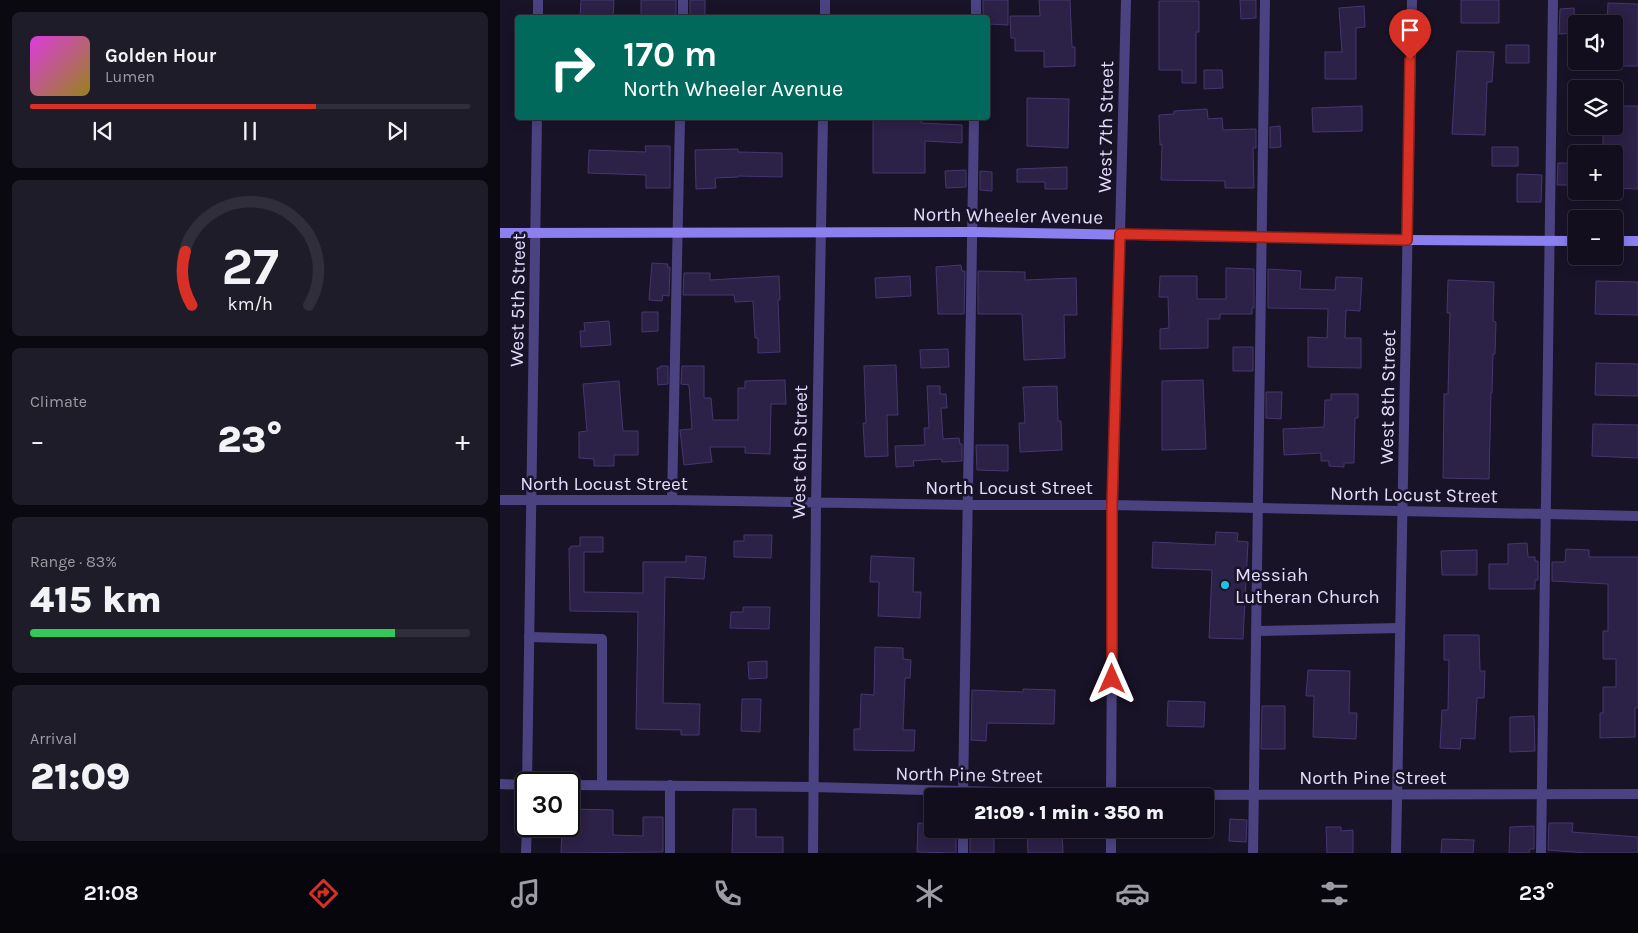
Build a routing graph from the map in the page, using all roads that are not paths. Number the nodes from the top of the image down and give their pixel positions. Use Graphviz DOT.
graph roads {
  1 [pos="538,0"];
  2 [pos="683,0"];
  3 [pos="825,0"];
  4 [pos="976,0"];
  5 [pos="1126,0"];
  6 [pos="1265,0"];
  7 [pos="1412,0"];
  8 [pos="1553,0"];
  9 [pos="538,15"];
  10 [pos="682,15"];
  11 [pos="825,15"];
  12 [pos="976,15"];
  13 [pos="537,120"];
  14 [pos="680,120"];
  15 [pos="823,120"];
  16 [pos="974,120"];
  17 [pos="821,232"];
  18 [pos="972,232"];
  19 [pos="500,233"];
  20 [pos="678,233"];
  21 [pos="535,234"];
  22 [pos="1120,234"];
  23 [pos="1262,237"];
  24 [pos="1407,240"];
  25 [pos="1550,241"];
  26 [pos="1568,241"];
  27 [pos="1623,241"];
  28 [pos="1638,241"];
  29 [pos="500,500"];
  30 [pos="531,500"];
  31 [pos="672,500"];
  32 [pos="816,503"];
  33 [pos="967,505"];
  34 [pos="1112,505"];
  35 [pos="1258,508"];
  36 [pos="1402,512"];
  37 [pos="1546,515"];
  38 [pos="1638,516"];
  39 [pos="1400,628"];
  40 [pos="1256,631"];
  41 [pos="530,637"];
  42 [pos="527,772"];
  43 [pos="500,784"];
  44 [pos="515,784"];
  45 [pos="580,785"];
  46 [pos="602,785"];
  47 [pos="670,785"];
  48 [pos="813,787"];
  49 [pos="963,788"];
  50 [pos="1111,788"];
  51 [pos="924,792"];
  52 [pos="1542,794"];
  53 [pos="1638,794"];
  54 [pos="1214,795"];
  55 [pos="1254,795"];
  56 [pos="1397,795"];
  57 [pos="527,837"];
  58 [pos="963,838"];
  59 [pos="1111,838"];
  60 [pos="526,853"];
  61 [pos="670,853"];
  62 [pos="813,853"];
  63 [pos="963,853"];
  64 [pos="1111,853"];
  65 [pos="1253,853"];
  66 [pos="1396,853"];
  67 [pos="1541,853"];
  1 -- 9 [label="street"];
  2 -- 10 [label="street"];
  3 -- 11 [label="street"];
  4 -- 12 [label="street"];
  5 -- 22 [label="street, West 7th Street"];
  6 -- 23 [label="street"];
  7 -- 24 [label="street, West 8th Street"];
  8 -- 25 [label="street"];
  13 -- 21 [label="street, West 5th Street"];
  14 -- 20 [label="street"];
  15 -- 17 [label="street, West 6th Street"];
  16 -- 18 [label="street"];
  17 -- 18 [label="street, North Wheeler Avenue"];
  17 -- 20 [label="street, North Wheeler Avenue"];
  17 -- 32 [label="street, West 6th Street"];
  18 -- 22 [label="street, North Wheeler Avenue"];
  18 -- 33 [label="street"];
  19 -- 21 [label="street, North Wheeler Avenue"];
  20 -- 21 [label="street, North Wheeler Avenue"];
  20 -- 31 [label="street"];
  21 -- 30 [label="street, West 5th Street"];
  22 -- 23 [label="street, North Wheeler Avenue"];
  22 -- 34 [label="street, West 7th Street"];
  23 -- 24 [label="street, North Wheeler Avenue"];
  23 -- 35 [label="street"];
  24 -- 25 [label="street, North Wheeler Avenue"];
  24 -- 36 [label="street, West 8th Street"];
  25 -- 26 [label="street, North Wheeler Avenue"];
  25 -- 37 [label="street"];
  27 -- 28 [label="street"];
  29 -- 30 [label="street, North Locust Street"];
  30 -- 31 [label="street, North Locust Street"];
  30 -- 41 [label="street, West 5th Street"];
  31 -- 32 [label="street, North Locust Street"];
  32 -- 33 [label="street, North Locust Street"];
  32 -- 48 [label="street, West 6th Street"];
  33 -- 34 [label="street, North Locust Street"];
  33 -- 49 [label="street"];
  34 -- 35 [label="street, North Locust Street"];
  34 -- 50 [label="street, West 7th Street"];
  35 -- 36 [label="street, North Locust Street"];
  35 -- 40 [label="street"];
  36 -- 37 [label="street, North Locust Street"];
  36 -- 39 [label="street, West 8th Street"];
  37 -- 38 [label="street, North Locust Street"];
  37 -- 52 [label="street"];
  39 -- 40 [label="street"];
  39 -- 56 [label="street, West 8th Street"];
  40 -- 55 [label="street"];
  41 -- 42 [label="street, West 5th Street"];
  41 -- 46 [label="street"];
  43 -- 44 [label="street"];
  45 -- 46 [label="street, North Pine Street"];
  46 -- 47 [label="street, North Pine Street"];
  47 -- 48 [label="street, North Pine Street"];
  47 -- 61 [label="street"];
  48 -- 51 [label="street, North Pine Street"];
  48 -- 62 [label="street, West 6th Street"];
  52 -- 53 [label="street, North Pine Street"];
  52 -- 56 [label="street, North Pine Street"];
  52 -- 67 [label="street"];
  54 -- 55 [label="street, North Pine Street"];
  55 -- 56 [label="street, North Pine Street"];
  55 -- 65 [label="street"];
  56 -- 66 [label="street, West 8th Street"];
  57 -- 60 [label="street"];
  58 -- 63 [label="street"];
  59 -- 64 [label="street"];
}
